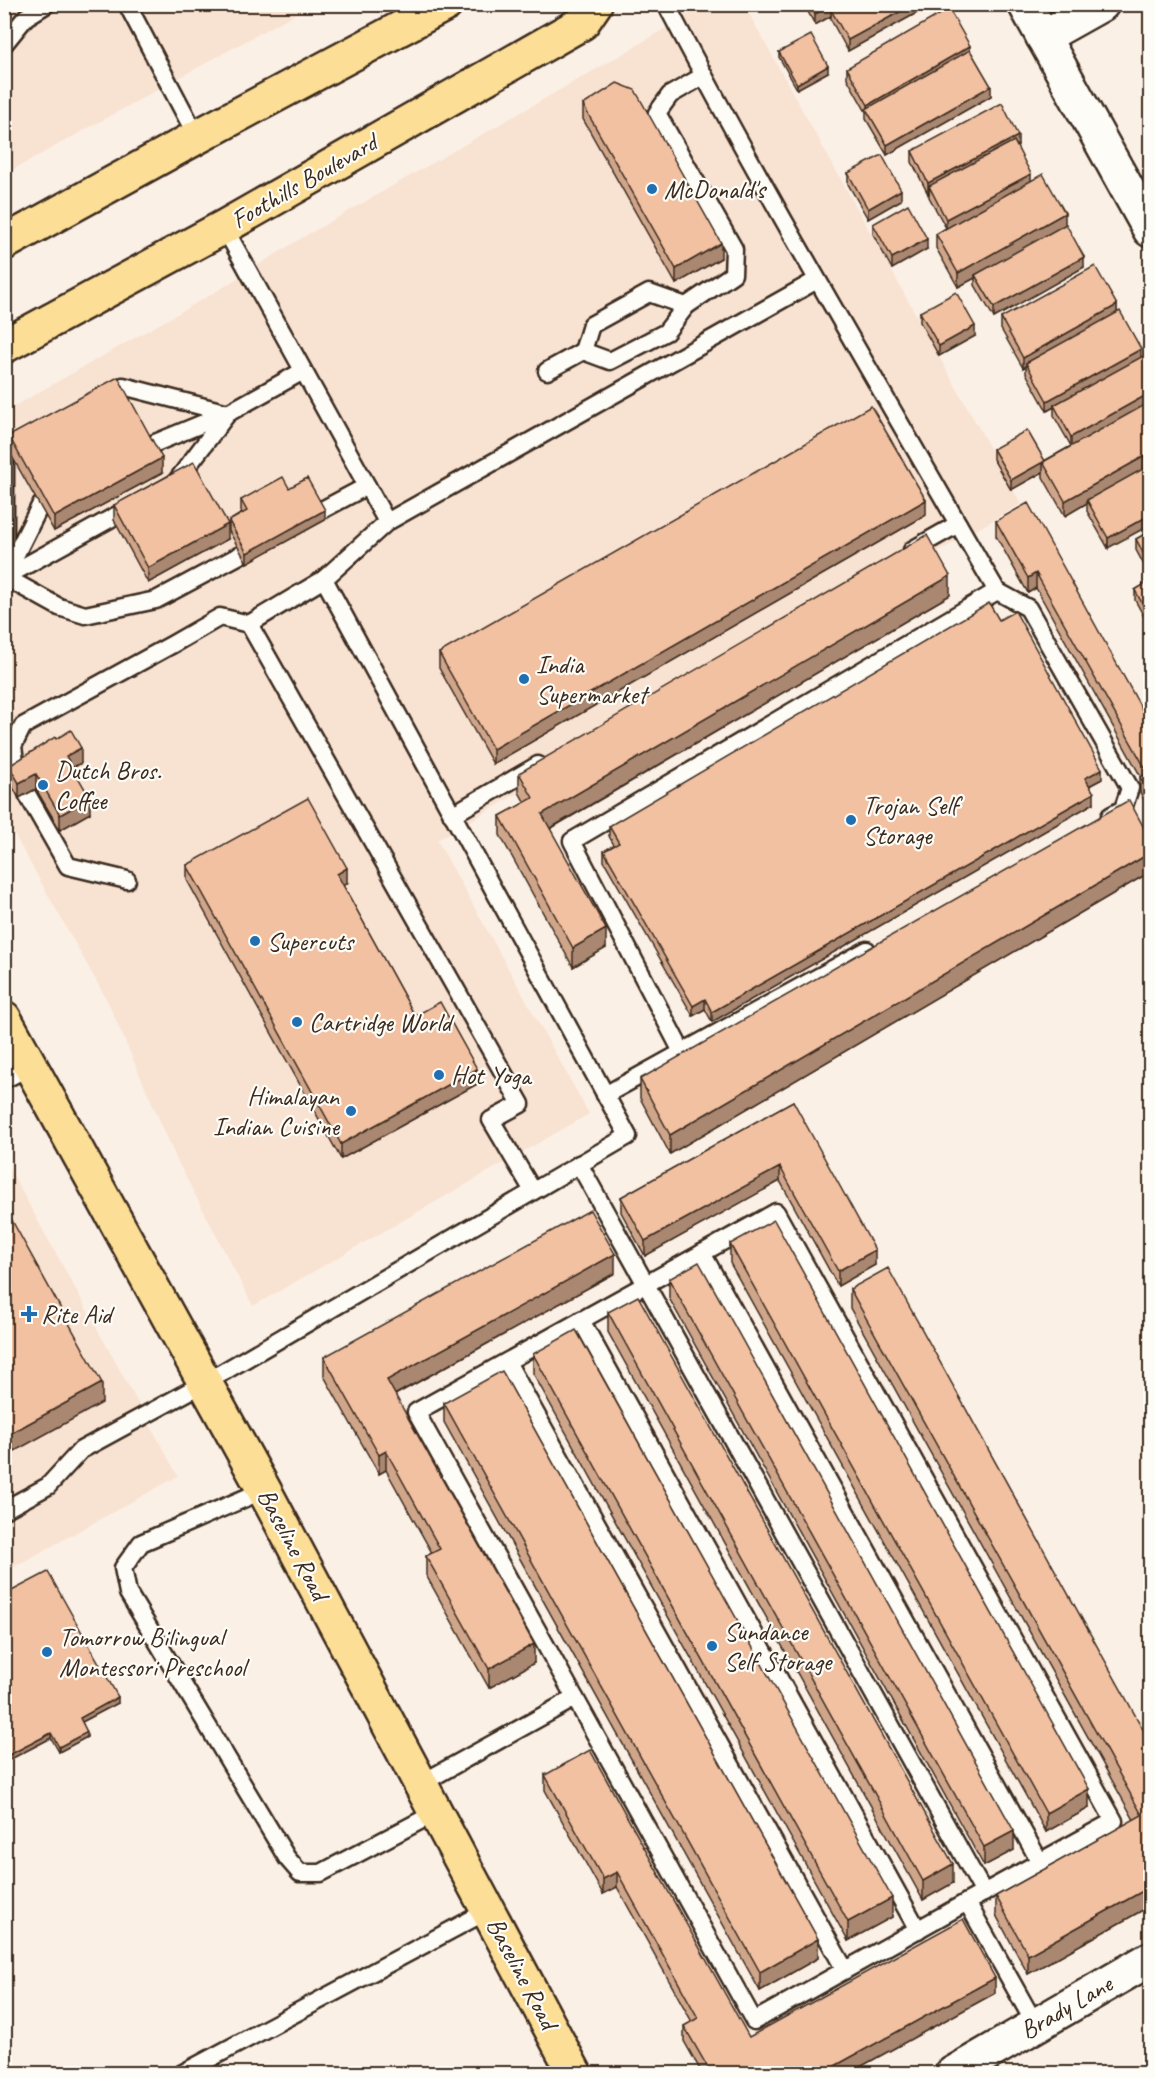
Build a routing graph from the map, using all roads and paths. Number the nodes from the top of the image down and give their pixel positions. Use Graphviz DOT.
graph roads {
  1 [pos="48,4"];
  2 [pos="127,4"];
  3 [pos="446,4"];
  4 [pos="595,4"];
  5 [pos="666,4"];
  6 [pos="1025,4"];
  7 [pos="1102,4"];
  8 [pos="1043,37"];
  9 [pos="4,44"];
  10 [pos="703,76"];
  11 [pos="197,137"];
  12 [pos="224,227"];
  13 [pos="1150,230"];
  14 [pos="4,243"];
  15 [pos="817,280"];
  16 [pos="686,306"];
  17 [pos="4,346"];
  18 [pos="583,351"];
  19 [pos="303,371"];
  20 [pos="547,371"];
  21 [pos="228,413"];
  22 [pos="148,446"];
  23 [pos="367,486"];
  24 [pos="40,506"];
  25 [pos="320,512"];
  26 [pos="387,522"];
  27 [pos="958,524"];
  28 [pos="242,554"];
  29 [pos="896,559"];
  30 [pos="5,578"];
  31 [pos="324,579"];
  32 [pos="997,591"];
  33 [pos="249,624"];
  34 [pos="555,755"];
  35 [pos="17,777"];
  36 [pos="27,794"];
  37 [pos="452,815"];
  38 [pos="1091,826"];
  39 [pos="127,880"];
  40 [pos="882,942"];
  41 [pos="4,1018"];
  42 [pos="682,1052"];
  43 [pos="18,1073"];
  44 [pos="605,1095"];
  45 [pos="579,1164"];
  46 [pos="533,1191"];
  47 [pos="702,1253"];
  48 [pos="646,1284"];
  49 [pos="581,1320"];
  50 [pos="507,1362"];
  51 [pos="206,1382"];
  52 [pos="264,1490"];
  53 [pos="4,1510"];
  54 [pos="575,1698"];
  55 [pos="422,1783"];
  56 [pos="437,1812"];
  57 [pos="1040,1862"];
  58 [pos="984,1893"];
  59 [pos="967,1902"];
  60 [pos="489,1910"];
  61 [pos="918,1930"];
  62 [pos="1150,1959"];
  63 [pos="844,1970"];
  64 [pos="1035,2024"];
  65 [pos="181,2073"];
  66 [pos="575,2073"];
  67 [pos="952,2073"];
  1 -- 9 [label="lane"];
  2 -- 11 [label="lane"];
  3 -- 11 [label="main road"];
  4 -- 12 [label="main road, Foothills Boulevard"];
  5 -- 10 [label="lane"];
  6 -- 8 [label="street"];
  7 -- 8 [label="street"];
  8 -- 13 [label="street"];
  10 -- 15 [label="lane"];
  10 -- 16 [label="lane"];
  11 -- 14 [label="main road"];
  12 -- 17 [label="main road, Foothills Boulevard"];
  12 -- 19 [label="lane"];
  15 -- 26 [label="lane"];
  15 -- 27 [label="lane"];
  16 -- 18 [label="lane"];
  16 -- 18 [label="lane"];
  18 -- 20 [label="lane"];
  19 -- 21 [label="lane"];
  19 -- 23 [label="lane"];
  21 -- 22 [label="lane"];
  21 -- 30 [label="lane"];
  21 -- 30 [label="lane"];
  23 -- 25 [label="lane"];
  23 -- 26 [label="lane"];
  24 -- 30 [label="lane"];
  26 -- 31 [label="lane"];
  27 -- 29 [label="lane"];
  27 -- 32 [label="lane"];
  28 -- 30 [label="lane"];
  31 -- 33 [label="lane"];
  31 -- 37 [label="lane"];
  32 -- 38 [label="lane"];
  32 -- 42 [label="lane"];
  33 -- 35 [label="lane"];
  33 -- 46 [label="lane"];
  34 -- 37 [label="lane"];
  36 -- 39 [label="lane"];
  37 -- 44 [label="lane"];
  40 -- 42 [label="lane"];
  41 -- 43 [label="main road, Baseline Road"];
  42 -- 44 [label="lane"];
  43 -- 51 [label="main road, Baseline Road"];
  44 -- 45 [label="lane"];
  45 -- 46 [label="lane"];
  45 -- 48 [label="lane"];
  46 -- 51 [label="lane"];
  47 -- 48 [label="lane"];
  47 -- 57 [label="lane"];
  47 -- 57 [label="lane"];
  48 -- 49 [label="lane"];
  48 -- 58 [label="lane"];
  49 -- 50 [label="lane"];
  49 -- 61 [label="lane"];
  50 -- 54 [label="lane"];
  50 -- 63 [label="lane"];
  51 -- 52 [label="main road, Baseline Road"];
  51 -- 53 [label="lane"];
  52 -- 55 [label="main road, Baseline Road"];
  52 -- 56 [label="lane"];
  54 -- 55 [label="lane"];
  54 -- 63 [label="lane"];
  55 -- 56 [label="main road, Baseline Road"];
  56 -- 60 [label="main road, Baseline Road"];
  57 -- 58 [label="lane"];
  58 -- 59 [label="lane"];
  59 -- 61 [label="lane"];
  59 -- 64 [label="lane"];
  60 -- 65 [label="lane"];
  60 -- 66 [label="main road, Baseline Road"];
  61 -- 63 [label="lane"];
  62 -- 64 [label="street, Brady Lane"];
  64 -- 67 [label="street, Brady Lane"];
}
